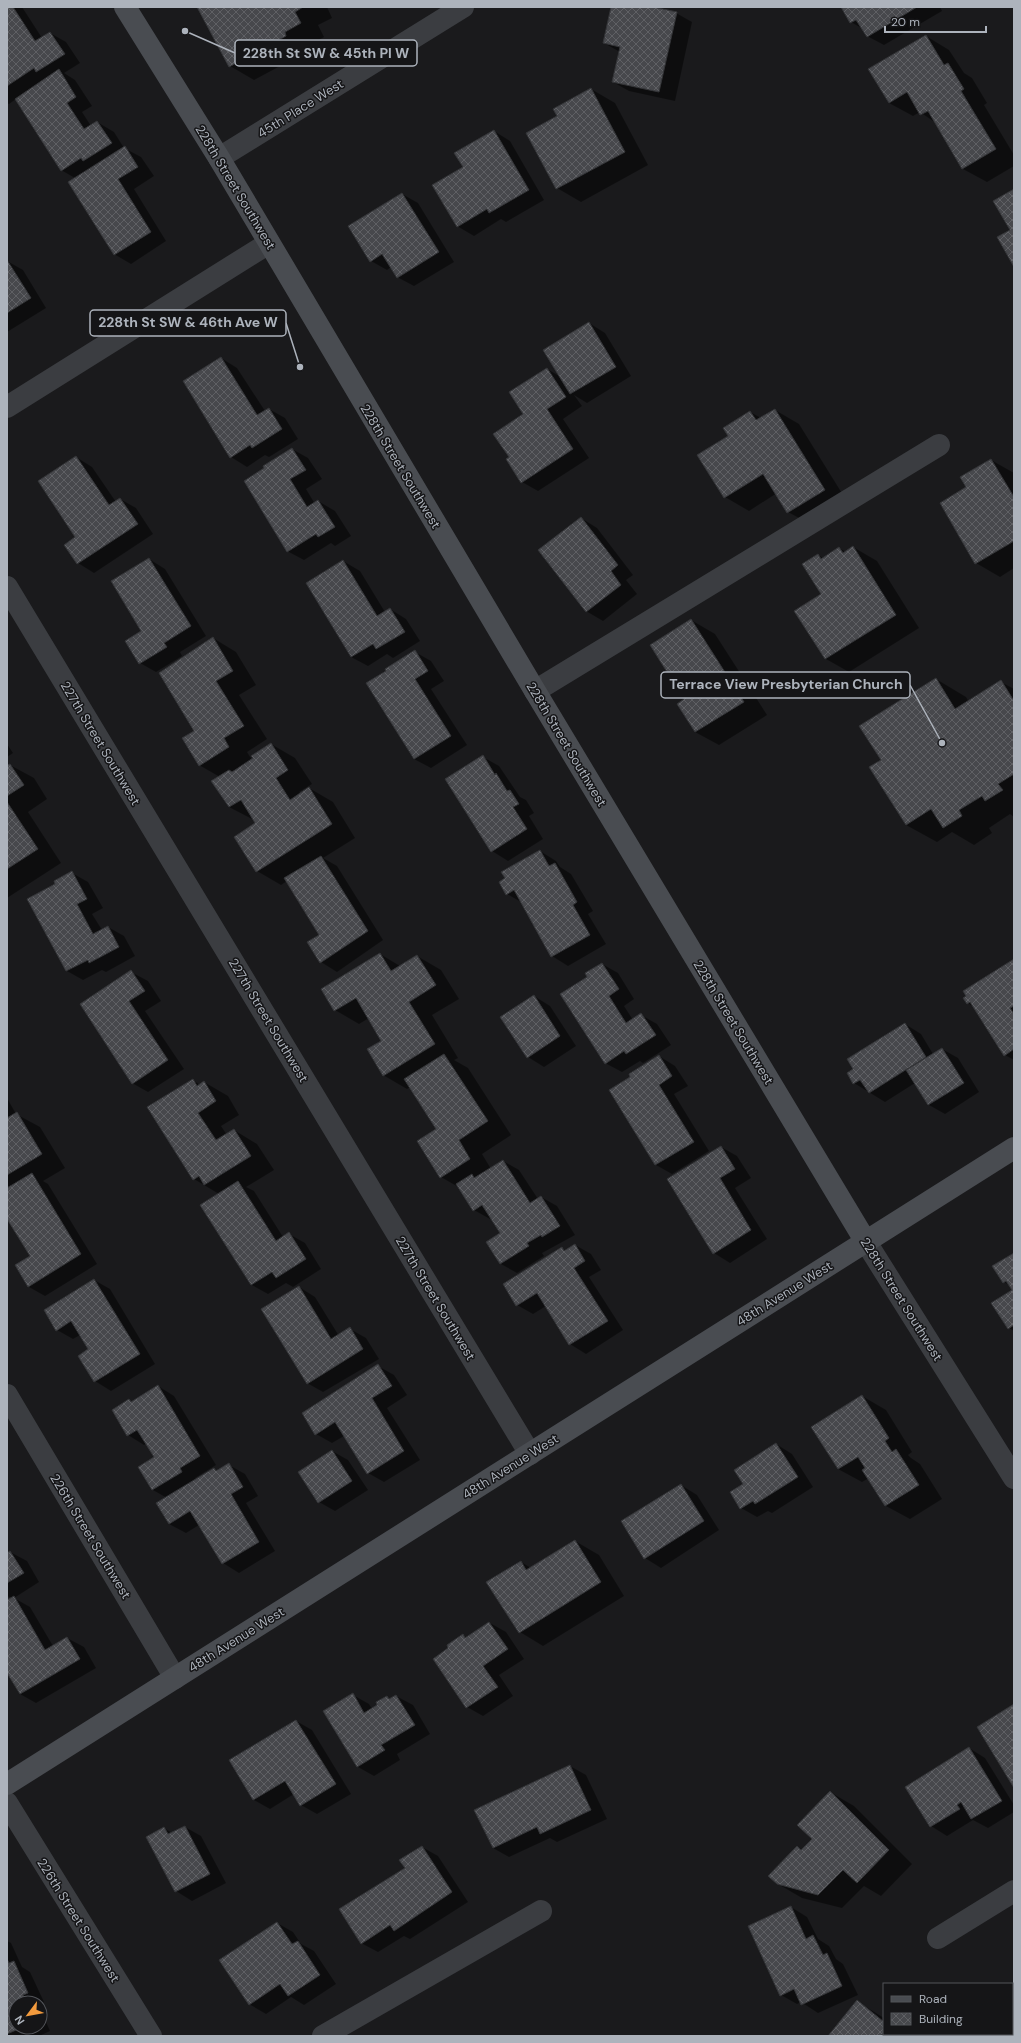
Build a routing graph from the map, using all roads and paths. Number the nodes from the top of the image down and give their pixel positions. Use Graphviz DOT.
graph roads {
  1 [pos="125,7"];
  2 [pos="463,7"];
  3 [pos="219,158"];
  4 [pos="269,243"];
  5 [pos="7,407"];
  6 [pos="939,445"];
  7 [pos="7,587"];
  8 [pos="535,691"];
  9 [pos="1014,1148"];
  10 [pos="866,1242"];
  11 [pos="7,1395"];
  12 [pos="530,1454"];
  13 [pos="1014,1478"];
  14 [pos="175,1678"];
  15 [pos="7,1784"];
  16 [pos="7,1803"];
  17 [pos="1014,1891"];
  18 [pos="541,1911"];
  19 [pos="938,1938"];
  20 [pos="151,2036"];
  21 [pos="323,2036"];
  1 -- 3 [label="main road, 228th Street Southwest"];
  2 -- 3 [label="street, 45th Place West"];
  3 -- 4 [label="main road, 228th Street Southwest"];
  4 -- 5 [label="street"];
  4 -- 8 [label="main road, 228th Street Southwest"];
  6 -- 8 [label="street"];
  7 -- 12 [label="street, 227th Street Southwest"];
  8 -- 10 [label="main road, 228th Street Southwest"];
  9 -- 10 [label="main road, 48th Avenue West"];
  10 -- 12 [label="main road, 48th Avenue West"];
  10 -- 13 [label="street, 228th Street Southwest"];
  11 -- 14 [label="street, 226th Street Southwest"];
  12 -- 14 [label="main road, 48th Avenue West"];
  14 -- 15 [label="main road, 48th Avenue West"];
  16 -- 20 [label="street, 226th Street Southwest"];
  17 -- 19 [label="street"];
  18 -- 21 [label="street"];
}
